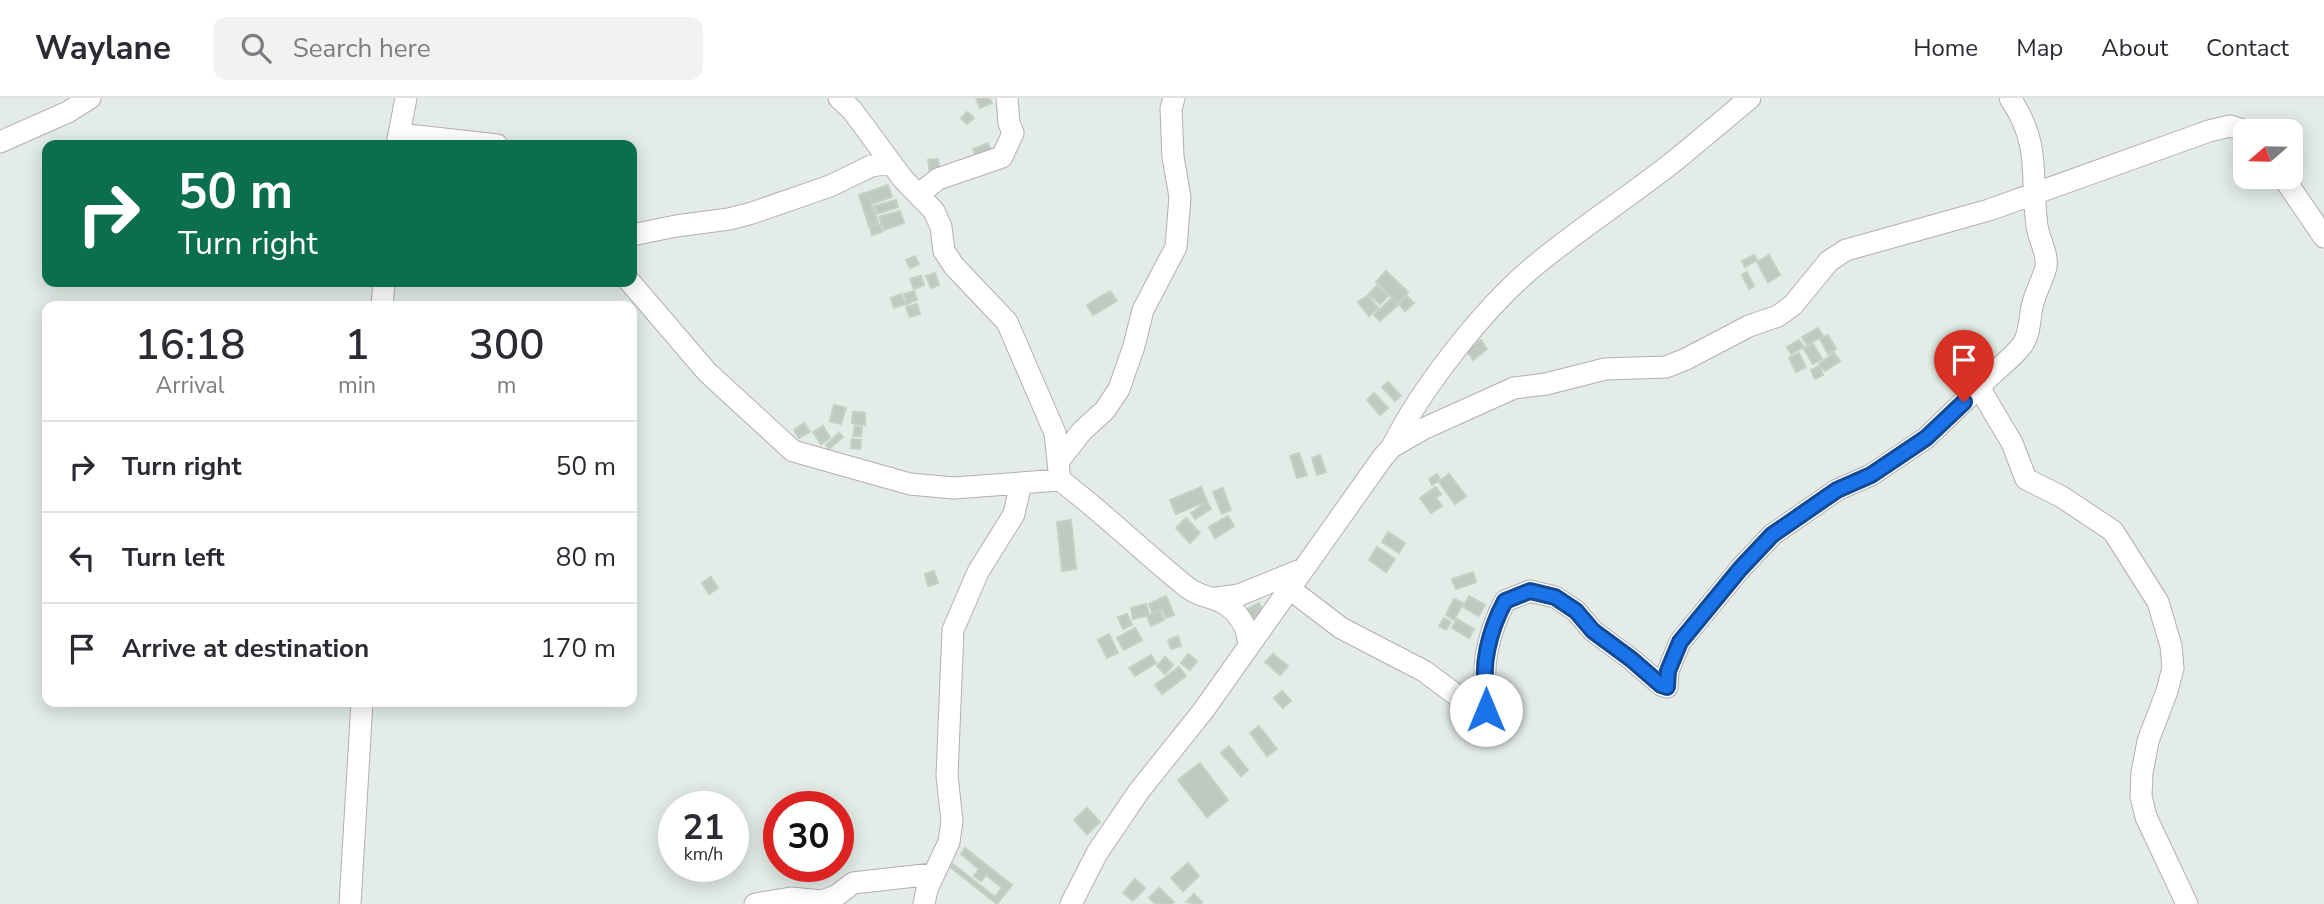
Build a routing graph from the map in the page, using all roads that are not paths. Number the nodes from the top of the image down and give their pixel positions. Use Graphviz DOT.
graph roads {
  1 [pos="90,98"];
  2 [pos="406,98"];
  3 [pos="839,98"];
  4 [pos="1007,98"];
  5 [pos="1174,98"];
  6 [pos="1750,98"];
  7 [pos="2010,98"];
  8 [pos="2233,127"];
  9 [pos="398,140"];
  10 [pos="0,142"];
  11 [pos="891,163"];
  12 [pos="2291,189"];
  13 [pos="919,194"];
  14 [pos="2033,195"];
  15 [pos="637,234"];
  16 [pos="2324,237"];
  17 [pos="634,287"];
  18 [pos="1981,385"];
  19 [pos="1392,447"];
  20 [pos="1060,469"];
  21 [pos="1021,483"];
  22 [pos="1305,568"];
  23 [pos="1290,589"];
  24 [pos="1217,598"];
  25 [pos="1249,645"];
  26 [pos="362,707"];
  27 [pos="933,874"];
  28 [pos="351,895"];
  29 [pos="369,904"];
  30 [pos="755,904"];
  31 [pos="923,904"];
  32 [pos="1071,904"];
  33 [pos="2187,904"];
  1 -- 10 [label="street"];
  2 -- 9 [label="street"];
  3 -- 11 [label="street"];
  4 -- 13 [label="street"];
  5 -- 20 [label="street"];
  6 -- 19 [label="street"];
  7 -- 14 [label="street"];
  8 -- 14 [label="street"];
  11 -- 13 [label="street"];
  11 -- 15 [label="street"];
  12 -- 16 [label="street"];
  13 -- 20 [label="street"];
  14 -- 18 [label="street"];
  14 -- 19 [label="street"];
  17 -- 21 [label="street"];
  18 -- 23 [label="street"];
  18 -- 33 [label="street"];
  19 -- 22 [label="street"];
  20 -- 21 [label="street"];
  20 -- 24 [label="street"];
  21 -- 27 [label="street"];
  22 -- 23 [label="street"];
  22 -- 24 [label="street"];
  23 -- 25 [label="street"];
  24 -- 25 [label="street"];
  25 -- 32 [label="street"];
  26 -- 28 [label="street"];
  27 -- 30 [label="street"];
  27 -- 31 [label="street"];
  28 -- 29 [label="street"];
}
